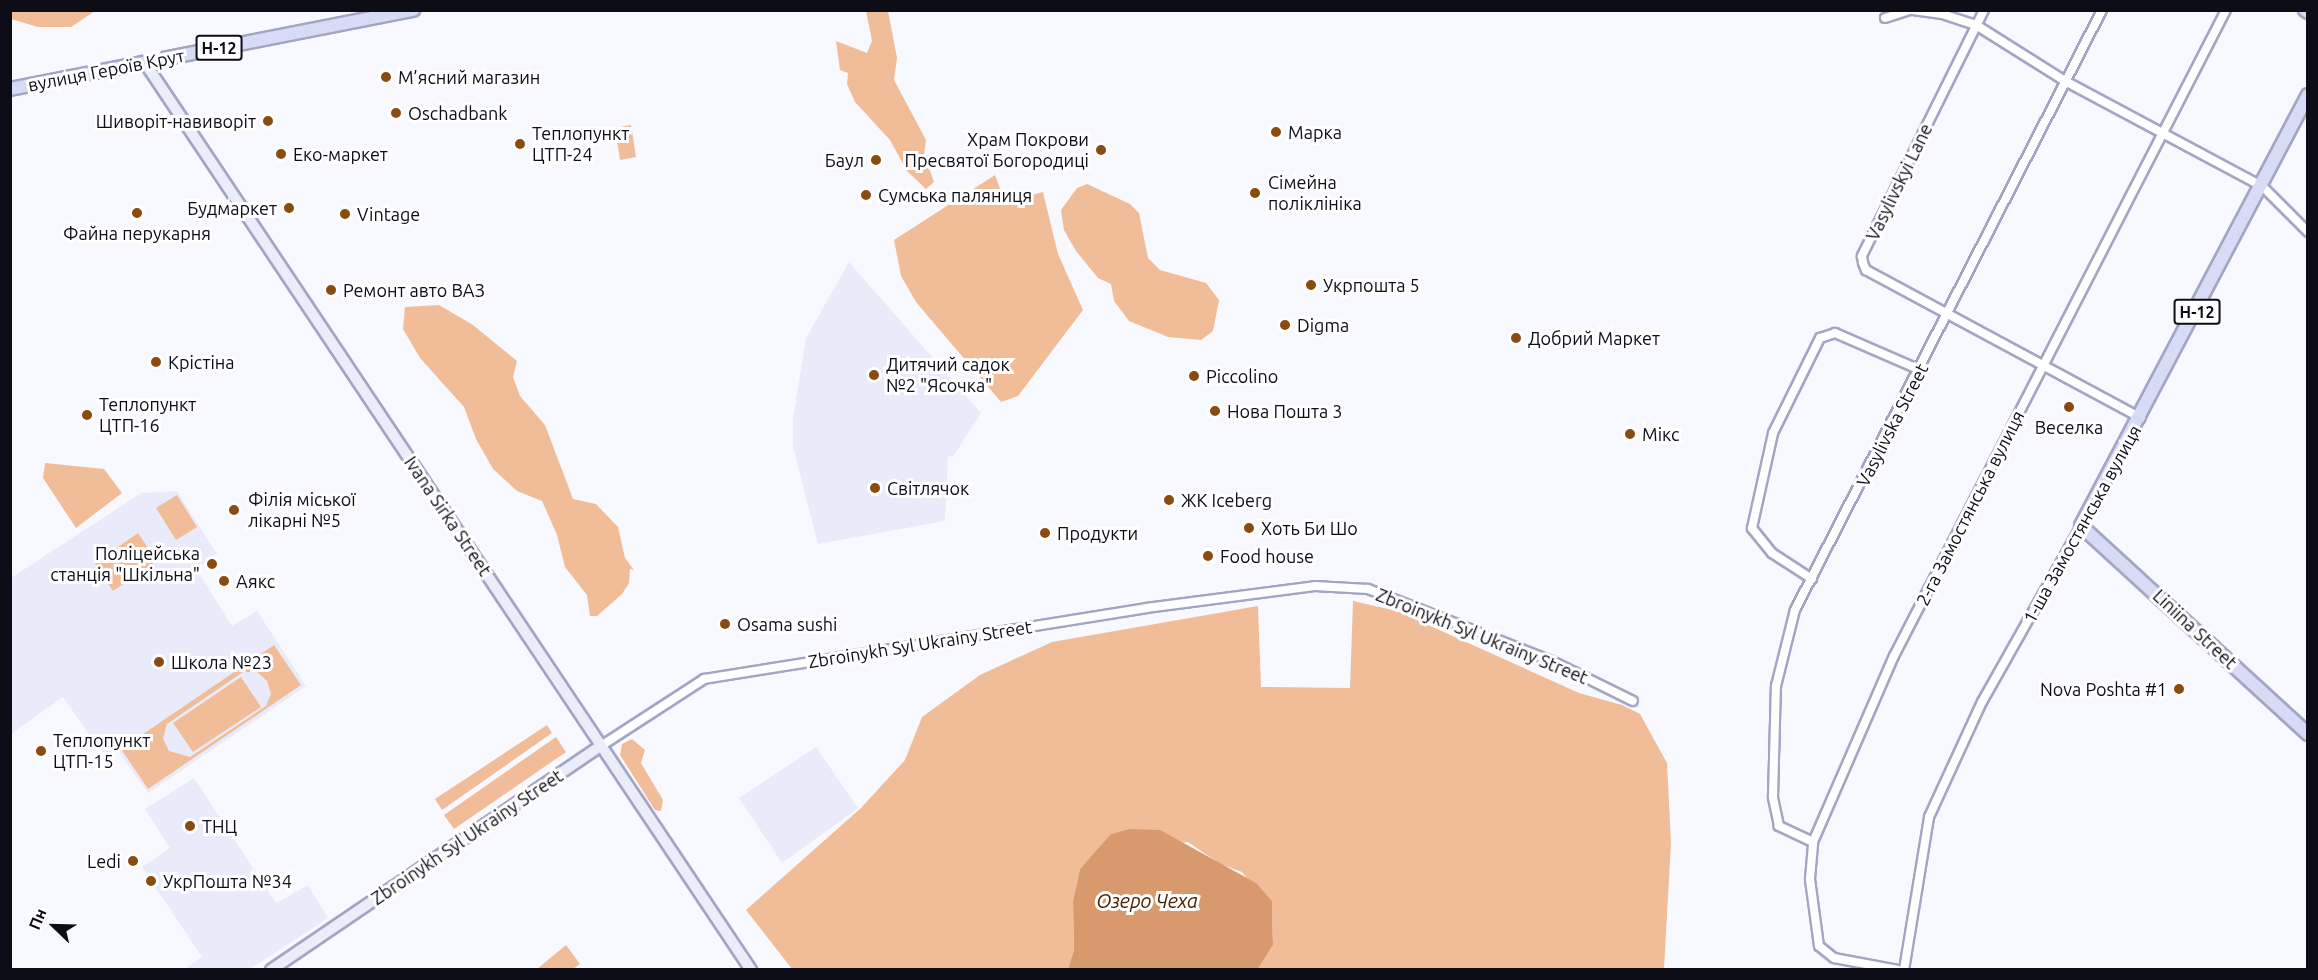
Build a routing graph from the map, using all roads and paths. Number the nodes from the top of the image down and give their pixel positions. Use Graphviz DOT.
graph roads {
  1 [pos="413,10"];
  2 [pos="1912,10"];
  3 [pos="1984,10"];
  4 [pos="2103,10"];
  5 [pos="2226,10"];
  6 [pos="1885,18"];
  7 [pos="1976,25"];
  8 [pos="144,63"];
  9 [pos="2065,81"];
  10 [pos="10,89"];
  11 [pos="2307,94"];
  12 [pos="2165,132"];
  13 [pos="2262,186"];
  14 [pos="2307,232"];
  15 [pos="1949,315"];
  16 [pos="2043,367"];
  17 [pos="1920,370"];
  18 [pos="2141,418"];
  19 [pos="2081,526"];
  20 [pos="1812,579"];
  21 [pos="1633,701"];
  22 [pos="2307,734"];
  23 [pos="601,746"];
  24 [pos="1813,842"];
  25 [pos="271,969"];
  26 [pos="751,969"];
  27 [pos="1898,969"];
  28 [pos="1904,969"];
  1 -- 8 [label="main road, вулиця Героїв Крут / Н-12"];
  2 -- 6 [label="street"];
  2 -- 7 [label="street"];
  3 -- 7 [label="street, Vasylivskyi Lane"];
  4 -- 9 [label="street, Vasylivska Street"];
  5 -- 12 [label="street, 2-га Замостянська вулиця"];
  7 -- 9 [label="street"];
  7 -- 15 [label="street, Vasylivskyi Lane"];
  8 -- 10 [label="main road, вулиця Героїв Крут / Н-12"];
  8 -- 23 [label="street, Ivana Sirka Street"];
  9 -- 12 [label="street"];
  9 -- 15 [label="street, Vasylivska Street"];
  11 -- 13 [label="main road, 1-ша Замостянська вулиця / Н-12"];
  12 -- 13 [label="street"];
  12 -- 16 [label="street, 2-га Замостянська вулиця"];
  13 -- 14 [label="street"];
  13 -- 18 [label="main road, 1-ша Замостянська вулиця / Н-12"];
  15 -- 16 [label="street"];
  15 -- 17 [label="street, Vasylivska Street"];
  16 -- 18 [label="street"];
  16 -- 24 [label="street, 2-га Замостянська вулиця"];
  17 -- 20 [label="street, Vasylivska Street"];
  17 -- 20 [label="street"];
  18 -- 19 [label="main road, 1-ша Замостянська вулиця / Н-12"];
  19 -- 22 [label="main road, Liniina Street"];
  19 -- 28 [label="street, 1-ша Замостянська вулиця"];
  20 -- 24 [label="street, Vasylivska Street"];
  21 -- 23 [label="street, Zbroinykh Syl Ukrainy Street"];
  23 -- 25 [label="street, Zbroinykh Syl Ukrainy Street"];
  23 -- 26 [label="street, Ivana Sirka Street"];
  24 -- 27 [label="street, 2-га Замостянська вулиця"];
}
